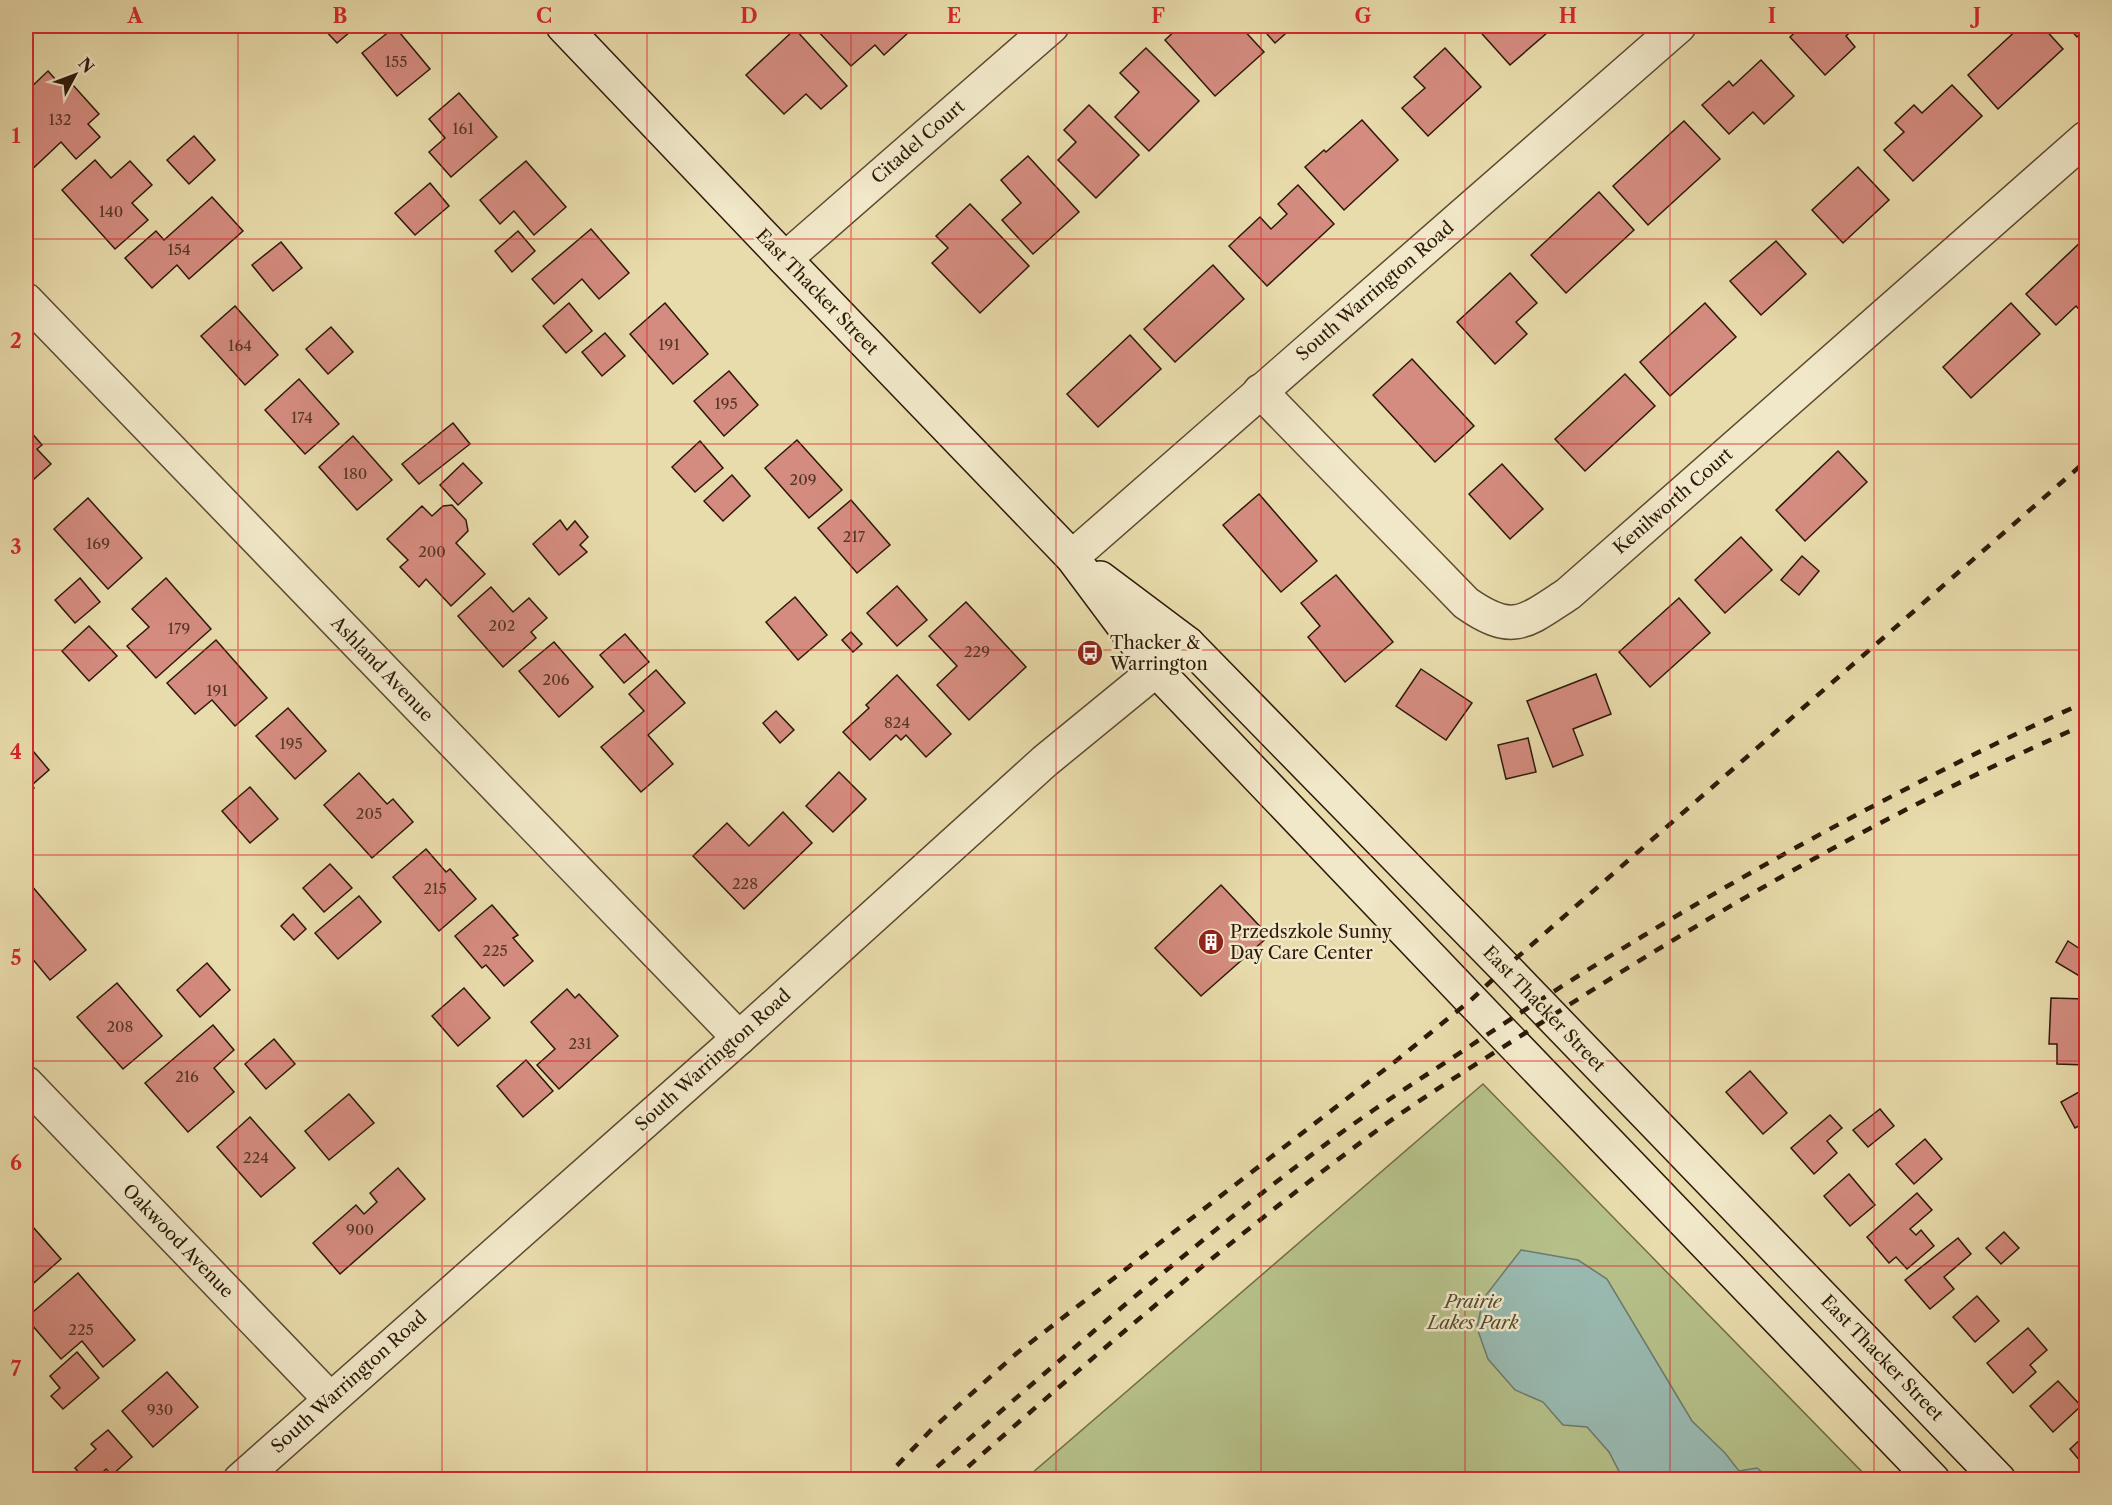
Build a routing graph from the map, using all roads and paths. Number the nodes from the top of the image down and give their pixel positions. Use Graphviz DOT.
graph roads {
  1 [pos="563,26"];
  2 [pos="1052,26"];
  3 [pos="1679,26"];
  4 [pos="2086,138"];
  5 [pos="784,259"];
  6 [pos="26,300"];
  7 [pos="1260,391"];
  8 [pos="1072,557"];
  9 [pos="1188,644"];
  10 [pos="1157,671"];
  11 [pos="739,1038"];
  12 [pos="26,1083"];
  13 [pos="330,1399"];
  14 [pos="240,1479"];
  15 [pos="1933,1479"];
  16 [pos="1999,1479"];
  1 -- 5 [label="street, East Thacker Street"];
  2 -- 5 [label="street, Citadel Court"];
  3 -- 7 [label="street, South Warrington Road"];
  4 -- 7 [label="street, Kenilworth Court"];
  5 -- 8 [label="street, East Thacker Street"];
  6 -- 11 [label="street, Ashland Avenue"];
  7 -- 8 [label="street, South Warrington Road"];
  8 -- 9 [label="street, East Thacker Street"];
  8 -- 10 [label="street, East Thacker Street"];
  9 -- 10 [label="street, South Warrington Road"];
  9 -- 16 [label="street, East Thacker Street"];
  10 -- 11 [label="street, South Warrington Road"];
  10 -- 15 [label="street, East Thacker Street"];
  11 -- 13 [label="street, South Warrington Road"];
  12 -- 13 [label="street, Oakwood Avenue"];
  13 -- 14 [label="street, South Warrington Road"];
}
